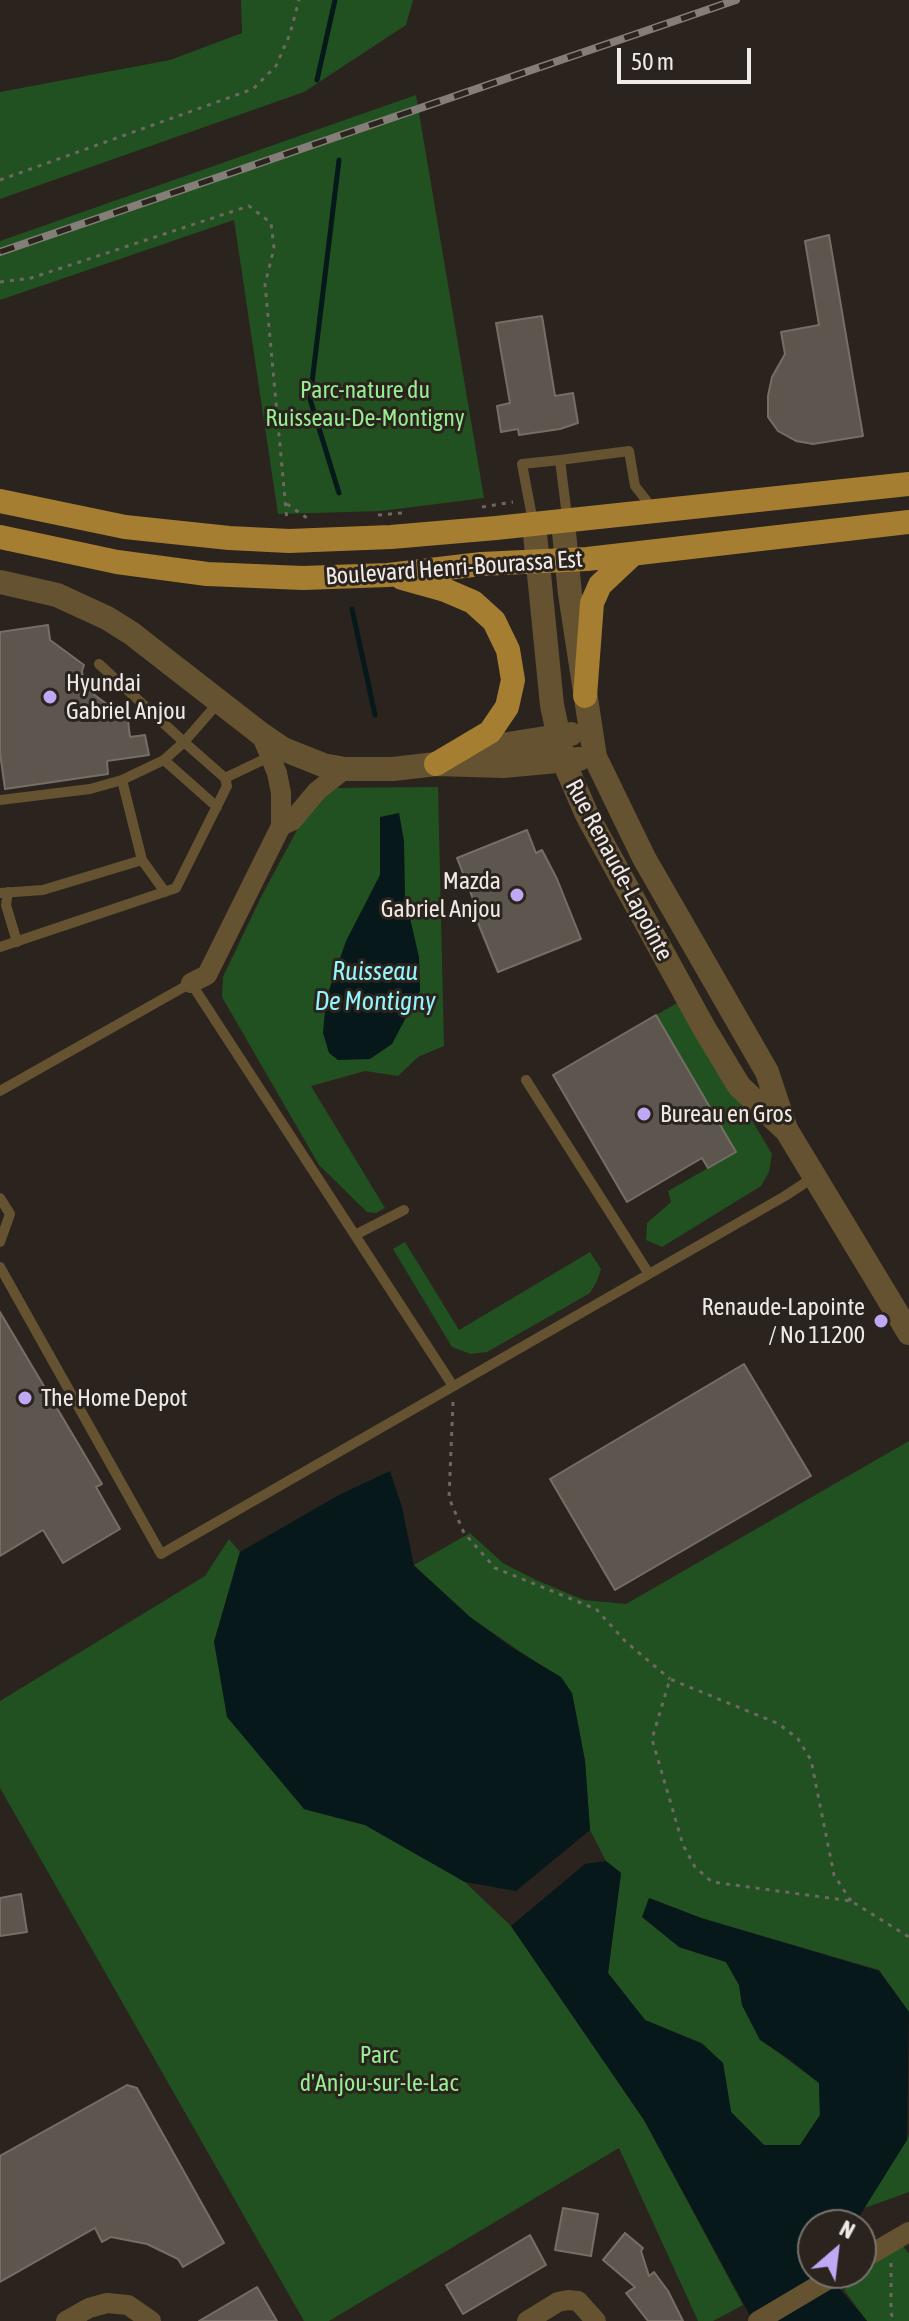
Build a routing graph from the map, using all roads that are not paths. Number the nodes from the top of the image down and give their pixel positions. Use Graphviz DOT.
graph roads {
  1 [pos="560,460"];
  2 [pos="909,484"];
  3 [pos="0,501"];
  4 [pos="649,513"];
  5 [pos="563,522"];
  6 [pos="909,522"];
  7 [pos="534,524"];
  8 [pos="0,537"];
  9 [pos="633,554"];
  10 [pos="567,560"];
  11 [pos="538,563"];
  12 [pos="388,575"];
  13 [pos="0,582"];
  14 [pos="99,664"];
  15 [pos="585,696"];
  16 [pos="220,702"];
  17 [pos="590,732"];
  18 [pos="558,736"];
  19 [pos="184,742"];
  20 [pos="266,745"];
  21 [pos="595,757"];
  22 [pos="164,760"];
  23 [pos="564,762"];
  24 [pos="436,764"];
  25 [pos="345,769"];
  26 [pos="225,778"];
  27 [pos="122,780"];
  28 [pos="0,800"];
  29 [pos="217,807"];
  30 [pos="281,826"];
  31 [pos="644,858"];
  32 [pos="142,860"];
  33 [pos="617,872"];
  34 [pos="165,892"];
  35 [pos="4,893"];
  36 [pos="17,942"];
  37 [pos="0,947"];
  38 [pos="191,983"];
  39 [pos="526,1080"];
  40 [pos="0,1091"];
  41 [pos="787,1131"];
  42 [pos="816,1176"];
  43 [pos="0,1198"];
  44 [pos="404,1210"];
  45 [pos="355,1235"];
  46 [pos="0,1242"];
  47 [pos="0,1267"];
  48 [pos="649,1274"];
  49 [pos="909,1333"];
  50 [pos="453,1386"];
  51 [pos="909,2232"];
  52 [pos="877,2250"];
  53 [pos="812,2289"];
  54 [pos="66,2321"];
  55 [pos="151,2321"];
  56 [pos="527,2321"];
  57 [pos="596,2321"];
  58 [pos="758,2321"];
  1 -- 4 [label="lane"];
  1 -- 5 [label="lane"];
  1 -- 7 [label="lane"];
  2 -- 4 [label="main road, Boulevard Henri-Bourassa Est"];
  3 -- 7 [label="main road, Boulevard Henri-Bourassa Est"];
  4 -- 5 [label="main road, Boulevard Henri-Bourassa Est"];
  5 -- 7 [label="main road, Boulevard Henri-Bourassa Est"];
  5 -- 10 [label="street, Rue Renaude-Lapointe"];
  6 -- 9 [label="main road, Boulevard Henri-Bourassa Est"];
  7 -- 11 [label="street, Rue Renaude-Lapointe"];
  8 -- 12 [label="main road, Boulevard Henri-Bourassa Est"];
  9 -- 10 [label="main road, Boulevard Henri-Bourassa Est"];
  9 -- 15 [label="main road"];
  10 -- 11 [label="main road, Boulevard Henri-Bourassa Est"];
  10 -- 15 [label="street, Rue Renaude-Lapointe"];
  11 -- 12 [label="main road, Boulevard Henri-Bourassa Est"];
  11 -- 18 [label="street, Rue Renaude-Lapointe"];
  12 -- 24 [label="main road"];
  13 -- 16 [label="street"];
  14 -- 19 [label="lane"];
  15 -- 17 [label="street, Rue Renaude-Lapointe"];
  16 -- 19 [label="lane"];
  16 -- 20 [label="street"];
  17 -- 18 [label="street"];
  17 -- 21 [label="street, Rue Renaude-Lapointe"];
  18 -- 23 [label="street, Rue Renaude-Lapointe"];
  18 -- 24 [label="street"];
  19 -- 22 [label="lane"];
  19 -- 26 [label="lane"];
  20 -- 25 [label="street"];
  20 -- 26 [label="lane"];
  20 -- 30 [label="street"];
  21 -- 23 [label="street"];
  21 -- 31 [label="street, Rue Renaude-Lapointe"];
  22 -- 27 [label="lane"];
  22 -- 29 [label="lane"];
  23 -- 24 [label="street"];
  23 -- 33 [label="street, Rue Renaude-Lapointe"];
  24 -- 25 [label="street"];
  25 -- 30 [label="street"];
  26 -- 29 [label="lane"];
  27 -- 28 [label="lane"];
  27 -- 32 [label="lane"];
  29 -- 34 [label="lane"];
  30 -- 38 [label="street"];
  31 -- 33 [label="lane"];
  31 -- 41 [label="street, Rue Renaude-Lapointe"];
  32 -- 34 [label="lane"];
  32 -- 35 [label="lane"];
  33 -- 41 [label="street, Rue Renaude-Lapointe"];
  34 -- 36 [label="lane"];
  35 -- 36 [label="lane"];
  36 -- 37 [label="lane"];
  38 -- 40 [label="lane"];
  38 -- 45 [label="lane"];
  39 -- 48 [label="lane"];
  41 -- 42 [label="street, Rue Renaude-Lapointe"];
  42 -- 48 [label="lane"];
  42 -- 49 [label="street, Rue Renaude-Lapointe"];
  43 -- 46 [label="lane"];
  44 -- 45 [label="lane"];
  45 -- 50 [label="lane"];
  47 -- 50 [label="lane"];
  48 -- 50 [label="lane"];
  51 -- 52 [label="street"];
  53 -- 58 [label="street"];
  54 -- 55 [label="street"];
  56 -- 57 [label="street"];
}
